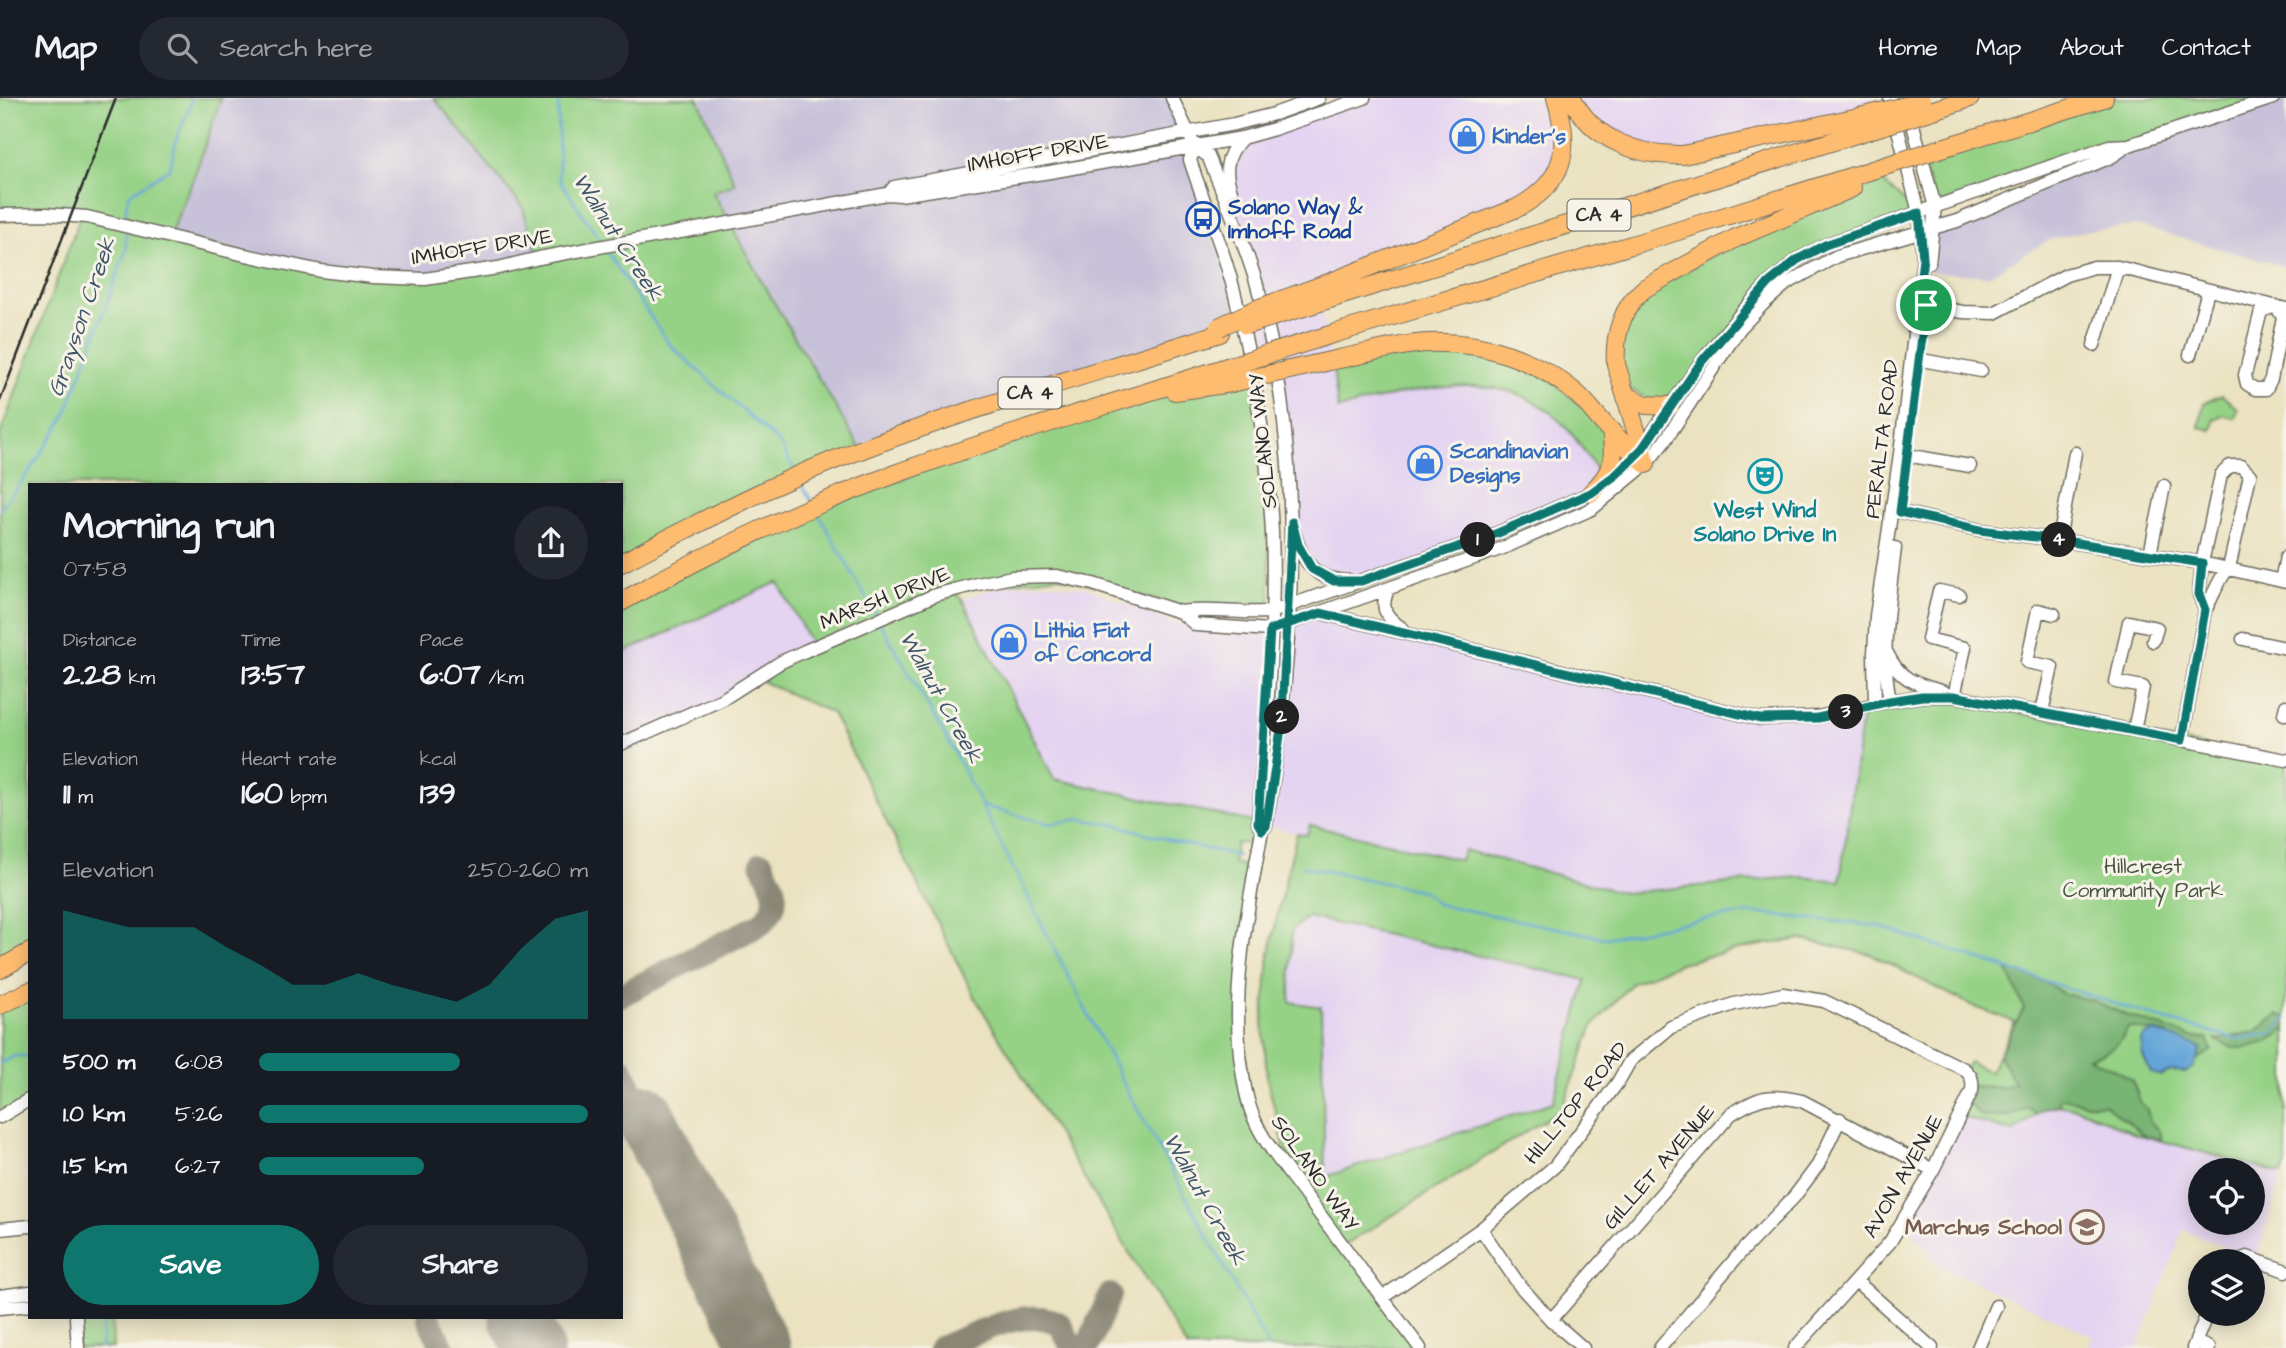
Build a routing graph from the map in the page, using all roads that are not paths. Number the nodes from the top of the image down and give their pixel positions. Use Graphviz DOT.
graph roads {
  1 [pos="1172,98"];
  2 [pos="1318,98"];
  3 [pos="1364,98"];
  4 [pos="1556,98"];
  5 [pos="1572,98"];
  6 [pos="1890,98"];
  7 [pos="1908,98"];
  8 [pos="1970,98"];
  9 [pos="2104,98"];
  10 [pos="2273,98"];
  11 [pos="1937,102"];
  12 [pos="1868,123"];
  13 [pos="1187,132"];
  14 [pos="1242,138"];
  15 [pos="2129,145"];
  16 [pos="1195,147"];
  17 [pos="1869,177"];
  18 [pos="887,194"];
  19 [pos="1935,207"];
  20 [pos="1919,213"];
  21 [pos="0,215"];
  22 [pos="1927,229"];
  23 [pos="1245,254"];
  24 [pos="2118,267"];
  25 [pos="1328,291"];
  26 [pos="2208,291"];
  27 [pos="1922,304"];
  28 [pos="2281,308"];
  29 [pos="2094,345"];
  30 [pos="2190,355"];
  31 [pos="1915,359"];
  32 [pos="1981,371"];
  33 [pos="1229,375"];
  34 [pos="1627,396"];
  35 [pos="1670,406"];
  36 [pos="1611,431"];
  37 [pos="2075,453"];
  38 [pos="1903,455"];
  39 [pos="1641,456"];
  40 [pos="1970,466"];
  41 [pos="2164,486"];
  42 [pos="1591,493"];
  43 [pos="1896,511"];
  44 [pos="1292,522"];
  45 [pos="2059,540"];
  46 [pos="2150,554"];
  47 [pos="2286,557"];
  48 [pos="623,562"];
  49 [pos="2202,563"];
  50 [pos="2229,568"];
  51 [pos="1361,581"];
  52 [pos="2284,581"];
  53 [pos="1388,590"];
  54 [pos="1959,595"];
  55 [pos="623,601"];
  56 [pos="1289,607"];
  57 [pos="2205,610"];
  58 [pos="1180,612"];
  59 [pos="1271,612"];
  60 [pos="1321,613"];
  61 [pos="2054,614"];
  62 [pos="1287,624"];
  63 [pos="1270,630"];
  64 [pos="1409,634"];
  65 [pos="2243,639"];
  66 [pos="2153,641"];
  67 [pos="2286,648"];
  68 [pos="1885,650"];
  69 [pos="1954,696"];
  70 [pos="1890,701"];
  71 [pos="1875,704"];
  72 [pos="2286,706"];
  73 [pos="2042,712"];
  74 [pos="2286,714"];
  75 [pos="2134,730"];
  76 [pos="2182,740"];
  77 [pos="623,743"];
  78 [pos="2286,760"];
  79 [pos="1262,830"];
  80 [pos="28,953"];
  81 [pos="0,969"];
  82 [pos="28,992"];
  83 [pos="0,1005"];
  84 [pos="1972,1077"];
  85 [pos="28,1101"];
  86 [pos="0,1117"];
  87 [pos="1840,1119"];
  88 [pos="1933,1170"];
  89 [pos="28,1226"];
  90 [pos="0,1229"];
  91 [pos="1481,1229"];
  92 [pos="2265,1263"];
  93 [pos="2286,1271"];
  94 [pos="1856,1282"];
  95 [pos="28,1292"];
  96 [pos="0,1296"];
  97 [pos="1383,1297"];
  98 [pos="28,1305"];
  99 [pos="1996,1306"];
  100 [pos="0,1308"];
  101 [pos="76,1319"];
  102 [pos="1551,1320"];
  103 [pos="2202,1326"];
  104 [pos="2195,1345"];
  105 [pos="78,1348"];
  106 [pos="1420,1348"];
  107 [pos="1583,1348"];
  108 [pos="1660,1348"];
  109 [pos="1795,1348"];
  110 [pos="1931,1348"];
  111 [pos="1978,1348"];
  112 [pos="2209,1348"];
  1 -- 13 [label="street, SOLANO WAY"];
  2 -- 13 [label="street, IMHOFF DRIVE"];
  3 -- 14 [label="street, IMHOFF DRIVE"];
  4 -- 25 [label="highway"];
  5 -- 12 [label="highway"];
  6 -- 20 [label="street, PERALTA ROAD"];
  7 -- 19 [label="street, PERALTA ROAD"];
  8 -- 11 [label="highway"];
  9 -- 17 [label="highway, CA 4, bridge"];
  10 -- 15 [label="street"];
  11 -- 12 [label="highway, bridge"];
  12 -- 25 [label="highway, CA 4"];
  13 -- 16 [label="street, SOLANO WAY"];
  13 -- 18 [label="street, IMHOFF DRIVE"];
  14 -- 16 [label="street, IMHOFF DRIVE"];
  14 -- 23 [label="street"];
  15 -- 19 [label="street"];
  15 -- 22 [label="street"];
  16 -- 18 [label="street, IMHOFF DRIVE"];
  16 -- 23 [label="street, SOLANO WAY"];
  16 -- 59 [label="street, SOLANO WAY"];
  17 -- 33 [label="highway, CA 4, bridge"];
  17 -- 34 [label="highway"];
  18 -- 21 [label="street, IMHOFF DRIVE"];
  19 -- 20 [label="street"];
  19 -- 22 [label="street, PERALTA ROAD"];
  20 -- 22 [label="street, PERALTA ROAD"];
  20 -- 35 [label="street"];
  22 -- 27 [label="street, PERALTA ROAD"];
  22 -- 39 [label="street"];
  23 -- 44 [label="street, SOLANO WAY"];
  24 -- 26 [label="street"];
  24 -- 27 [label="street"];
  24 -- 29 [label="street"];
  25 -- 48 [label="highway, CA 4, bridge"];
  26 -- 28 [label="street"];
  26 -- 30 [label="street"];
  27 -- 31 [label="street, PERALTA ROAD"];
  28 -- 28 [label="street"];
  31 -- 32 [label="street"];
  31 -- 38 [label="street, PERALTA ROAD"];
  33 -- 36 [label="highway, bridge"];
  33 -- 55 [label="highway, CA 4"];
  34 -- 35 [label="highway"];
  34 -- 39 [label="highway"];
  35 -- 39 [label="street"];
  36 -- 39 [label="highway"];
  36 -- 42 [label="highway"];
  37 -- 45 [label="street"];
  38 -- 40 [label="street"];
  38 -- 43 [label="street, PERALTA ROAD"];
  39 -- 42 [label="street, MARSH DRIVE"];
  39 -- 53 [label="street"];
  41 -- 46 [label="street"];
  42 -- 51 [label="street, MARSH DRIVE"];
  43 -- 45 [label="street"];
  43 -- 68 [label="street, PERALTA ROAD"];
  43 -- 71 [label="street, PERALTA ROAD"];
  44 -- 51 [label="street"];
  44 -- 56 [label="street, SOLANO WAY"];
  45 -- 46 [label="street"];
  46 -- 49 [label="street"];
  47 -- 52 [label="street"];
  49 -- 50 [label="street"];
  49 -- 50 [label="street"];
  49 -- 57 [label="street"];
  50 -- 52 [label="street"];
  50 -- 57 [label="street"];
  51 -- 56 [label="street, MARSH DRIVE"];
  53 -- 60 [label="street"];
  53 -- 64 [label="street"];
  54 -- 69 [label="street"];
  56 -- 59 [label="street, MARSH DRIVE"];
  56 -- 62 [label="street, SOLANO WAY"];
  57 -- 76 [label="street"];
  58 -- 59 [label="street, MARSH DRIVE"];
  58 -- 63 [label="street, MARSH DRIVE"];
  58 -- 77 [label="street, MARSH DRIVE"];
  59 -- 63 [label="street, SOLANO WAY"];
  60 -- 62 [label="street"];
  60 -- 64 [label="street"];
  61 -- 73 [label="street"];
  62 -- 63 [label="street"];
  62 -- 79 [label="street, SOLANO WAY"];
  63 -- 79 [label="street, SOLANO WAY"];
  64 -- 71 [label="street"];
  65 -- 67 [label="street"];
  66 -- 75 [label="street"];
  68 -- 69 [label="street"];
  68 -- 70 [label="street, PERALTA ROAD"];
  69 -- 70 [label="street"];
  69 -- 73 [label="street"];
  70 -- 71 [label="street"];
  72 -- 74 [label="street"];
  73 -- 75 [label="street"];
  75 -- 76 [label="street"];
  76 -- 78 [label="street"];
  79 -- 97 [label="street, SOLANO WAY"];
  80 -- 81 [label="highway"];
  82 -- 83 [label="highway"];
  84 -- 88 [label="street, AVON AVENUE"];
  84 -- 91 [label="street, HILLTOP ROAD"];
  85 -- 86 [label="street"];
  87 -- 88 [label="street, GILLET AVENUE"];
  87 -- 102 [label="street, GILLET AVENUE"];
  87 -- 108 [label="street"];
  88 -- 94 [label="street, AVON AVENUE"];
  89 -- 90 [label="street"];
  91 -- 97 [label="street, HILLTOP ROAD"];
  91 -- 102 [label="street"];
  92 -- 93 [label="street"];
  94 -- 109 [label="street, AVON AVENUE"];
  94 -- 110 [label="street"];
  95 -- 96 [label="street"];
  97 -- 106 [label="street, SOLANO WAY"];
  98 -- 100 [label="street"];
  99 -- 111 [label="street"];
  101 -- 105 [label="street"];
  102 -- 107 [label="street"];
  103 -- 104 [label="street"];
  104 -- 112 [label="street"];
}
